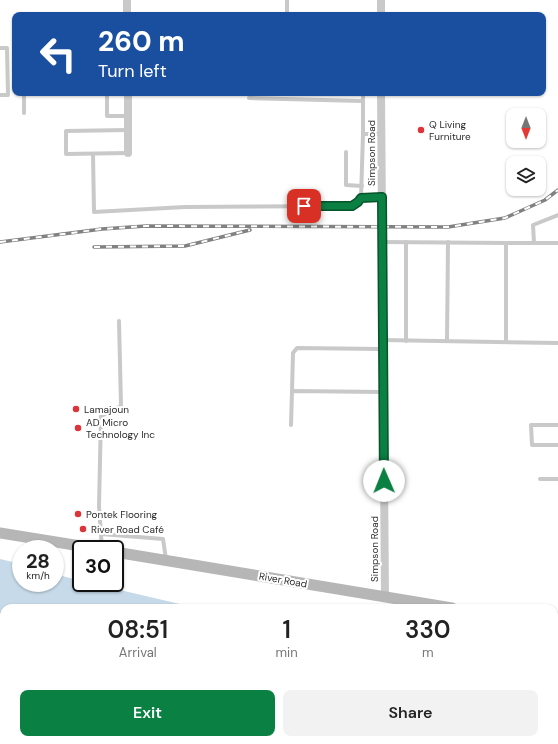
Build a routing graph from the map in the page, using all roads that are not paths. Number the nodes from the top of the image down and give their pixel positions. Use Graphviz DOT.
graph roads {
  1 [pos="127,0"];
  2 [pos="287,0"];
  3 [pos="381,0"];
  4 [pos="127,12"];
  5 [pos="287,12"];
  6 [pos="381,12"];
  7 [pos="0,48"];
  8 [pos="0,95"];
  9 [pos="24,96"];
  10 [pos="106,96"];
  11 [pos="128,96"];
  12 [pos="363,96"];
  13 [pos="381,96"];
  14 [pos="249,98"];
  15 [pos="362,101"];
  16 [pos="24,113"];
  17 [pos="128,116"];
  18 [pos="128,130"];
  19 [pos="363,134"];
  20 [pos="381,134"];
  21 [pos="346,152"];
  22 [pos="128,153"];
  23 [pos="94,154"];
  24 [pos="362,186"];
  25 [pos="382,197"];
  26 [pos="361,198"];
  27 [pos="558,215"];
  28 [pos="382,242"];
  29 [pos="406,242"];
  30 [pos="448,242"];
  31 [pos="506,243"];
  32 [pos="534,243"];
  33 [pos="558,243"];
  34 [pos="118,321"];
  35 [pos="382,340"];
  36 [pos="406,341"];
  37 [pos="447,341"];
  38 [pos="506,342"];
  39 [pos="558,343"];
  40 [pos="382,349"];
  41 [pos="292,391"];
  42 [pos="382,392"];
  43 [pos="291,425"];
  44 [pos="558,425"];
  45 [pos="558,445"];
  46 [pos="540,479"];
  47 [pos="558,479"];
  48 [pos="0,533"];
  49 [pos="101,534"];
  50 [pos="101,540"];
  51 [pos="72,545"];
  52 [pos="124,553"];
  53 [pos="167,560"];
  54 [pos="385,597"];
  55 [pos="428,604"];
  1 -- 4 [label="street"];
  2 -- 5 [label="lane"];
  3 -- 6 [label="street"];
  7 -- 8 [label="lane"];
  9 -- 16 [label="lane"];
  10 -- 17 [label="lane"];
  11 -- 17 [label="street"];
  12 -- 15 [label="lane"];
  13 -- 20 [label="street, Simpson Road"];
  14 -- 15 [label="lane"];
  15 -- 19 [label="lane"];
  17 -- 18 [label="street"];
  18 -- 22 [label="street"];
  18 -- 23 [label="lane"];
  19 -- 20 [label="lane"];
  19 -- 24 [label="lane"];
  20 -- 25 [label="street, Simpson Road"];
  21 -- 24 [label="lane"];
  22 -- 23 [label="lane"];
  23 -- 26 [label="lane"];
  24 -- 26 [label="lane"];
  25 -- 26 [label="lane"];
  25 -- 28 [label="street, Simpson Road"];
  27 -- 32 [label="lane"];
  28 -- 29 [label="lane"];
  28 -- 35 [label="street, Simpson Road"];
  29 -- 30 [label="lane"];
  29 -- 36 [label="lane"];
  30 -- 31 [label="lane"];
  30 -- 37 [label="lane"];
  31 -- 32 [label="lane"];
  31 -- 38 [label="lane"];
  32 -- 33 [label="lane"];
  34 -- 49 [label="lane"];
  35 -- 36 [label="lane"];
  35 -- 40 [label="street, Simpson Road"];
  36 -- 37 [label="lane"];
  37 -- 38 [label="lane"];
  38 -- 39 [label="lane"];
  40 -- 41 [label="lane"];
  40 -- 42 [label="street, Simpson Road"];
  41 -- 42 [label="lane"];
  41 -- 43 [label="lane"];
  42 -- 54 [label="street, Simpson Road"];
  44 -- 45 [label="lane"];
  46 -- 47 [label="lane"];
  48 -- 51 [label="street"];
  49 -- 50 [label="lane"];
  49 -- 53 [label="lane"];
  52 -- 53 [label="street, River Road"];
  53 -- 54 [label="street, River Road"];
  54 -- 55 [label="street, River Road"];
}
